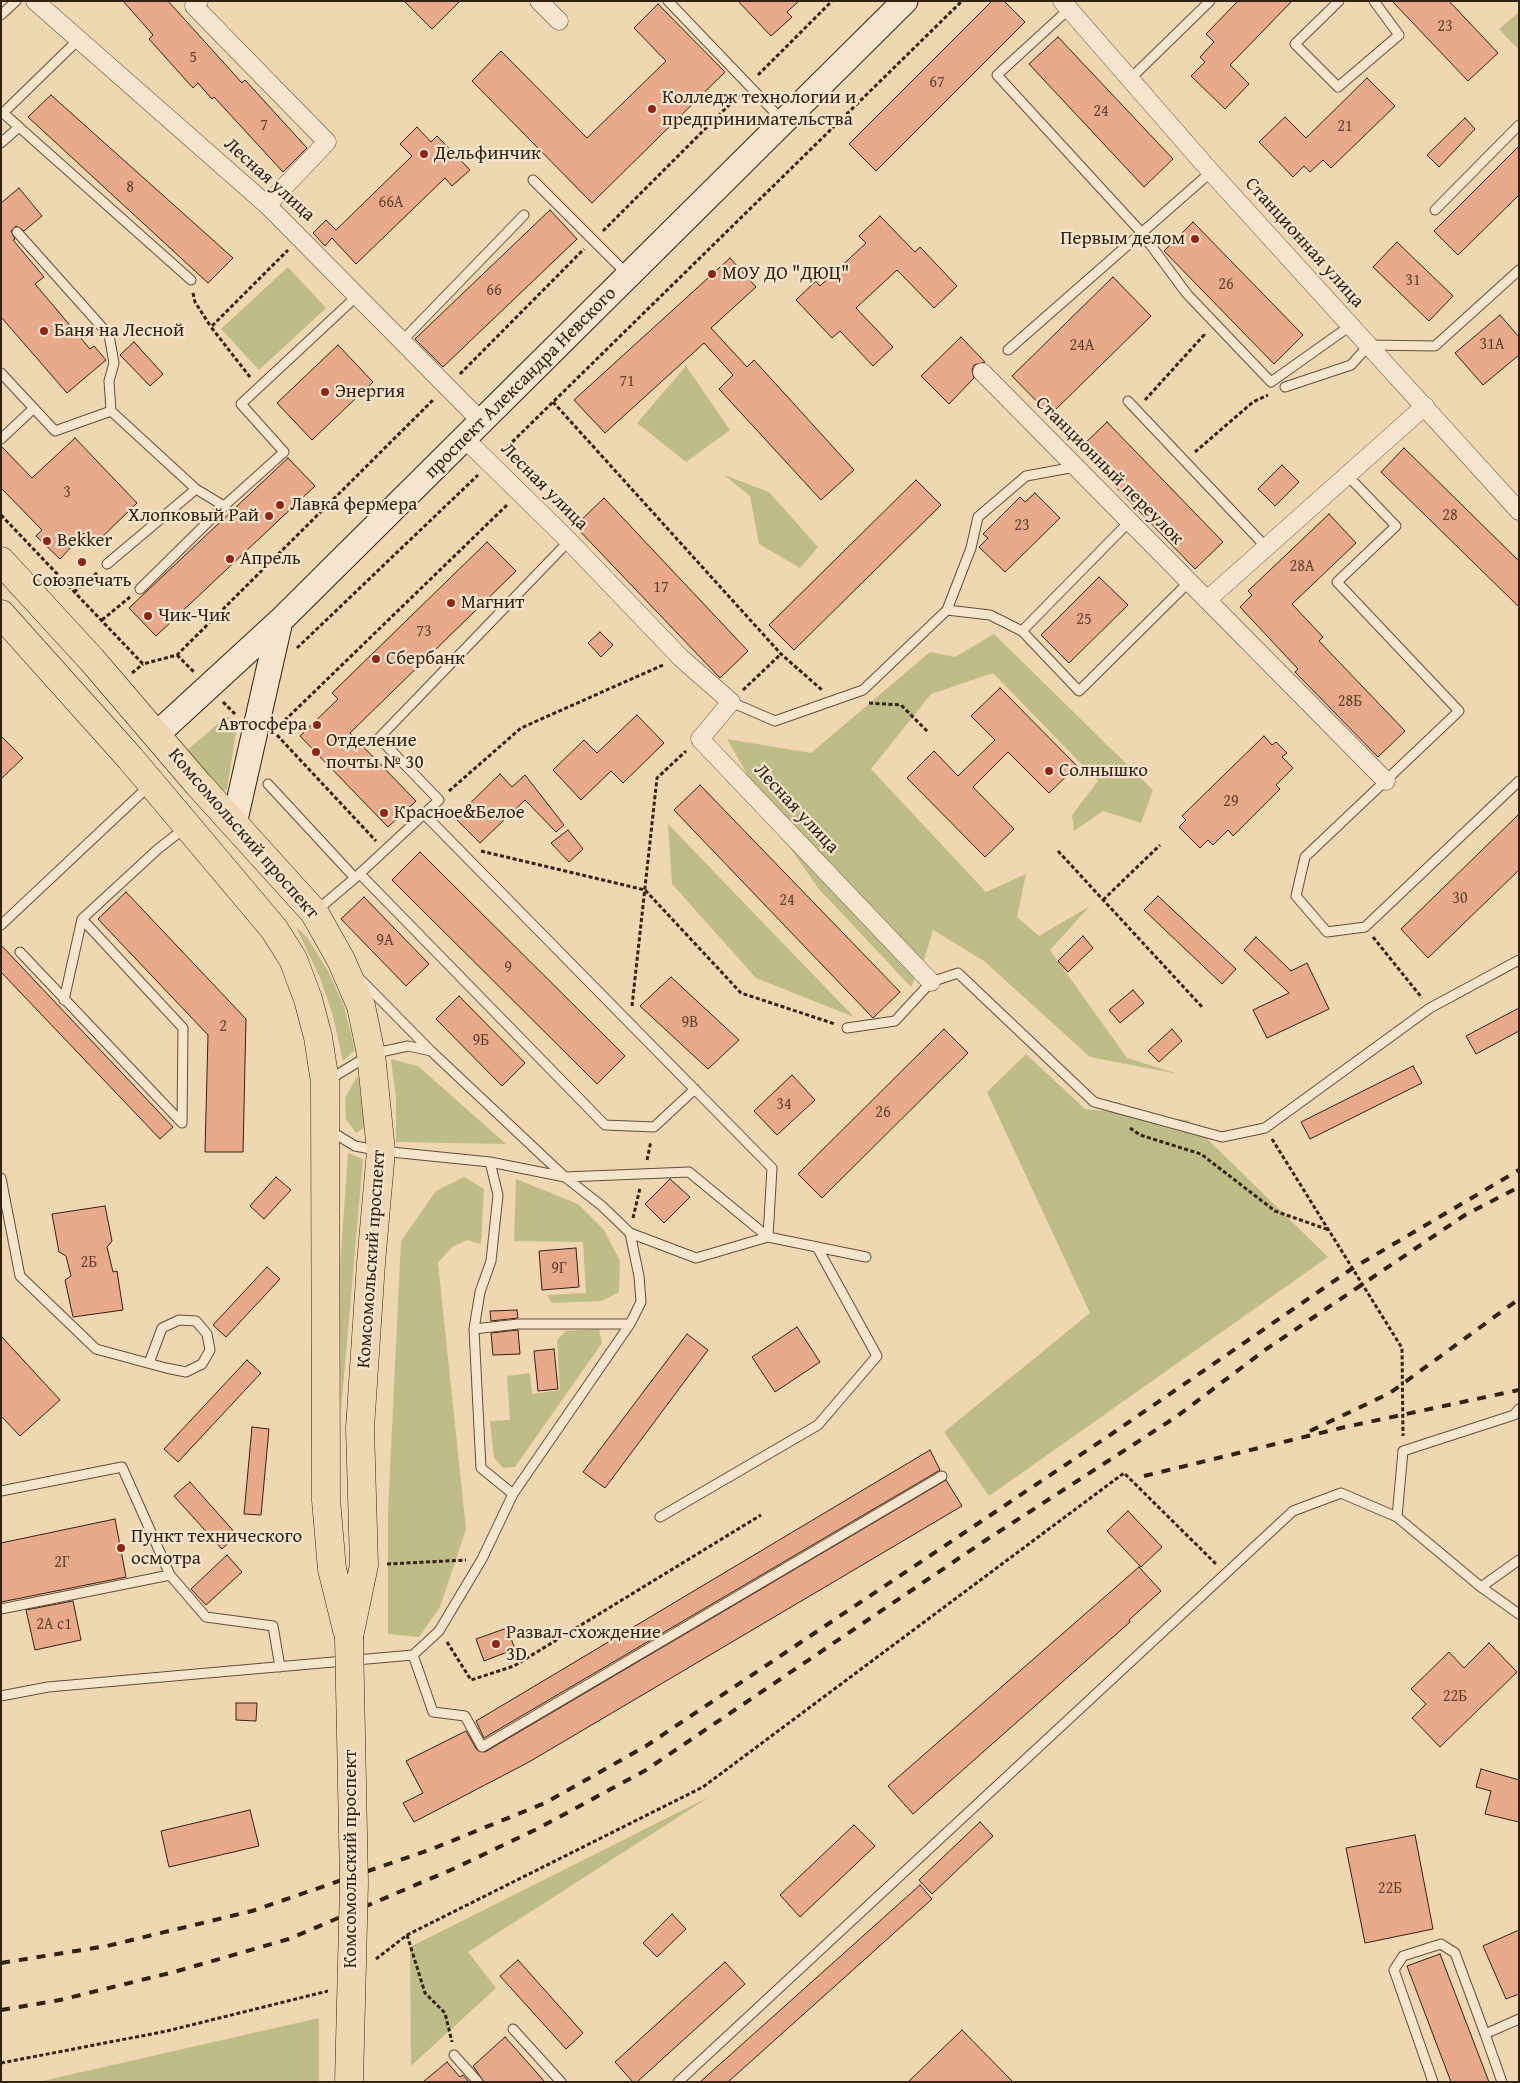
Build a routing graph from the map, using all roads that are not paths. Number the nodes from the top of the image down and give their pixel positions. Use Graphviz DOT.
graph roads {
  1 [pos="16,1"];
  2 [pos="35,1"];
  3 [pos="199,1"];
  4 [pos="539,1"];
  5 [pos="668,1"];
  6 [pos="905,1"];
  7 [pos="1210,1"];
  8 [pos="1338,1"];
  9 [pos="1374,1"];
  10 [pos="1065,5"];
  11 [pos="1,15"];
  12 [pos="559,20"];
  13 [pos="78,40"];
  14 [pos="1130,79"];
  15 [pos="784,122"];
  16 [pos="1519,124"];
  17 [pos="19,127"];
  18 [pos="1,144"];
  19 [pos="1211,172"];
  20 [pos="533,180"];
  21 [pos="267,205"];
  22 [pos="1435,210"];
  23 [pos="524,214"];
  24 [pos="17,232"];
  25 [pos="1141,232"];
  26 [pos="1519,270"];
  27 [pos="629,276"];
  28 [pos="191,280"];
  29 [pos="358,295"];
  30 [pos="1350,326"];
  31 [pos="402,341"];
  32 [pos="1369,345"];
  33 [pos="1008,350"];
  34 [pos="982,372"];
  35 [pos="1,373"];
  36 [pos="1285,387"];
  37 [pos="1128,401"];
  38 [pos="1425,406"];
  39 [pos="34,408"];
  40 [pos="111,411"];
  41 [pos="474,430"];
  42 [pos="1,439"];
  43 [pos="1075,467"];
  44 [pos="1347,475"];
  45 [pos="196,489"];
  46 [pos="224,506"];
  47 [pos="1519,511"];
  48 [pos="1130,522"];
  49 [pos="569,540"];
  50 [pos="1266,547"];
  51 [pos="1,561"];
  52 [pos="107,564"];
  53 [pos="1189,582"];
  54 [pos="140,589"];
  55 [pos="1207,600"];
  56 [pos="947,610"];
  57 [pos="1,614"];
  58 [pos="280,621"];
  59 [pos="1022,631"];
  60 [pos="731,702"];
  61 [pos="156,735"];
  62 [pos="130,758"];
  63 [pos="1386,781"];
  64 [pos="1519,781"];
  65 [pos="152,783"];
  66 [pos="268,784"];
  67 [pos="424,814"];
  68 [pos="234,824"];
  69 [pos="188,826"];
  70 [pos="357,876"];
  71 [pos="314,912"];
  72 [pos="82,919"];
  73 [pos="1,925"];
  74 [pos="20,952"];
  75 [pos="341,960"];
  76 [pos="1519,960"];
  77 [pos="931,982"];
  78 [pos="64,1000"];
  79 [pos="847,1028"];
  80 [pos="431,1051"];
  81 [pos="371,1054"];
  82 [pos="325,1082"];
  83 [pos="695,1089"];
  84 [pos="326,1128"];
  85 [pos="381,1151"];
  86 [pos="490,1162"];
  87 [pos="565,1177"];
  88 [pos="2,1185"];
  89 [pos="630,1233"];
  90 [pos="768,1237"];
  91 [pos="817,1247"];
  92 [pos="866,1257"];
  93 [pos="630,1324"];
  94 [pos="474,1329"];
  95 [pos="149,1363"];
  96 [pos="1519,1409"];
  97 [pos="942,1476"];
  98 [pos="1,1490"];
  99 [pos="513,1494"];
  100 [pos="660,1517"];
  101 [pos="1397,1517"];
  102 [pos="1519,1560"];
  103 [pos="170,1575"];
  104 [pos="1480,1587"];
  105 [pos="1,1609"];
  106 [pos="1519,1614"];
  107 [pos="349,1636"];
  108 [pos="413,1655"];
  109 [pos="280,1667"];
  110 [pos="1,1696"];
  111 [pos="1519,2019"];
  112 [pos="513,2030"];
  113 [pos="1485,2034"];
  114 [pos="454,2055"];
  115 [pos="349,2082"];
  116 [pos="478,2082"];
  117 [pos="561,2082"];
  118 [pos="678,2082"];
  119 [pos="1433,2082"];
  120 [pos="1502,2082"];
  1 -- 11 [label="lane"];
  2 -- 13 [label="street, Лесная улица"];
  3 -- 21 [label="street"];
  4 -- 12 [label="street"];
  5 -- 15 [label="lane"];
  6 -- 15 [label="main road, проспект Александра Невского"];
  7 -- 14 [label="lane"];
  8 -- 9 [label="lane"];
  10 -- 14 [label="street, Станционная улица"];
  10 -- 25 [label="lane"];
  13 -- 17 [label="lane"];
  13 -- 21 [label="street, Лесная улица"];
  14 -- 19 [label="street, Станционная улица"];
  15 -- 27 [label="main road, проспект Александра Невского"];
  16 -- 22 [label="lane"];
  17 -- 18 [label="lane"];
  17 -- 28 [label="lane"];
  19 -- 25 [label="lane"];
  19 -- 30 [label="street, Станционная улица"];
  20 -- 27 [label="lane"];
  21 -- 29 [label="street, Лесная улица"];
  23 -- 31 [label="lane"];
  24 -- 40 [label="lane"];
  25 -- 30 [label="lane"];
  25 -- 33 [label="lane"];
  26 -- 32 [label="lane"];
  27 -- 41 [label="main road, проспект Александра Невского"];
  29 -- 31 [label="street, Лесная улица"];
  29 -- 46 [label="lane"];
  30 -- 32 [label="street, Станционная улица"];
  31 -- 41 [label="street, Лесная улица"];
  32 -- 36 [label="lane"];
  32 -- 38 [label="street, Станционная улица"];
  34 -- 43 [label="street, Станционный переулок"];
  35 -- 39 [label="lane"];
  37 -- 50 [label="lane"];
  38 -- 44 [label="street"];
  38 -- 47 [label="street, Станционная улица"];
  39 -- 40 [label="lane"];
  39 -- 42 [label="lane"];
  40 -- 45 [label="lane"];
  41 -- 49 [label="street, Лесная улица"];
  41 -- 58 [label="main road, проспект Александра Невского"];
  43 -- 48 [label="street, Станционный переулок"];
  43 -- 56 [label="lane"];
  44 -- 50 [label="street"];
  44 -- 63 [label="lane"];
  45 -- 46 [label="lane"];
  45 -- 52 [label="lane"];
  46 -- 54 [label="lane"];
  48 -- 53 [label="street, Станционный переулок"];
  48 -- 59 [label="lane"];
  49 -- 60 [label="street, Лесная улица"];
  49 -- 67 [label="lane"];
  50 -- 55 [label="street"];
  51 -- 61 [label="main road, Комсомольский проспект"];
  53 -- 55 [label="street, Станционный переулок"];
  53 -- 59 [label="lane"];
  55 -- 63 [label="street, Станционный переулок"];
  56 -- 59 [label="lane"];
  56 -- 60 [label="lane"];
  57 -- 62 [label="main road, Комсомольский проспект"];
  58 -- 61 [label="main road, проспект Александра Невского"];
  58 -- 68 [label="main road"];
  60 -- 77 [label="street, Лесная улица"];
  61 -- 62 [label="main road, проспект Александра Невского"];
  61 -- 68 [label="main road, Комсомольский проспект"];
  62 -- 65 [label="main road, Комсомольский проспект"];
  63 -- 64 [label="lane"];
  65 -- 69 [label="main road, Комсомольский проспект"];
  65 -- 73 [label="lane"];
  66 -- 70 [label="lane"];
  67 -- 70 [label="lane"];
  67 -- 83 [label="lane"];
  68 -- 71 [label="main road, Комсомольский проспект"];
  69 -- 72 [label="lane"];
  69 -- 82 [label="main road, Комсомольский проспект"];
  70 -- 71 [label="lane"];
  70 -- 83 [label="lane"];
  71 -- 75 [label="main road, Комсомольский проспект"];
  72 -- 78 [label="lane"];
  72 -- 78 [label="lane"];
  74 -- 78 [label="lane"];
  75 -- 80 [label="lane"];
  75 -- 81 [label="main road, Комсомольский проспект"];
  76 -- 77 [label="lane"];
  77 -- 79 [label="lane"];
  80 -- 81 [label="lane"];
  80 -- 87 [label="lane"];
  81 -- 82 [label="lane"];
  81 -- 85 [label="main road, Комсомольский проспект"];
  82 -- 84 [label="main road, Комсомольский проспект"];
  83 -- 90 [label="lane"];
  84 -- 85 [label="lane"];
  84 -- 107 [label="main road, Комсомольский проспект"];
  85 -- 86 [label="lane"];
  85 -- 107 [label="main road, Комсомольский проспект"];
  86 -- 87 [label="lane"];
  86 -- 94 [label="lane"];
  87 -- 89 [label="lane"];
  87 -- 90 [label="lane"];
  88 -- 95 [label="lane"];
  89 -- 90 [label="lane"];
  89 -- 93 [label="lane"];
  90 -- 91 [label="lane"];
  91 -- 92 [label="lane"];
  91 -- 100 [label="lane"];
  93 -- 94 [label="lane"];
  93 -- 99 [label="lane"];
  94 -- 99 [label="lane"];
  95 -- 95 [label="lane"];
  96 -- 101 [label="lane"];
  97 -- 108 [label="lane"];
  98 -- 103 [label="lane"];
  99 -- 108 [label="lane"];
  101 -- 104 [label="lane"];
  101 -- 118 [label="lane"];
  102 -- 104 [label="lane"];
  103 -- 105 [label="lane"];
  103 -- 109 [label="lane"];
  104 -- 106 [label="lane"];
  107 -- 115 [label="main road, Комсомольский проспект, bridge"];
  108 -- 109 [label="lane"];
  109 -- 110 [label="lane"];
  111 -- 113 [label="lane"];
  112 -- 117 [label="lane"];
  113 -- 119 [label="lane"];
  113 -- 120 [label="lane"];
  114 -- 116 [label="lane"];
}
